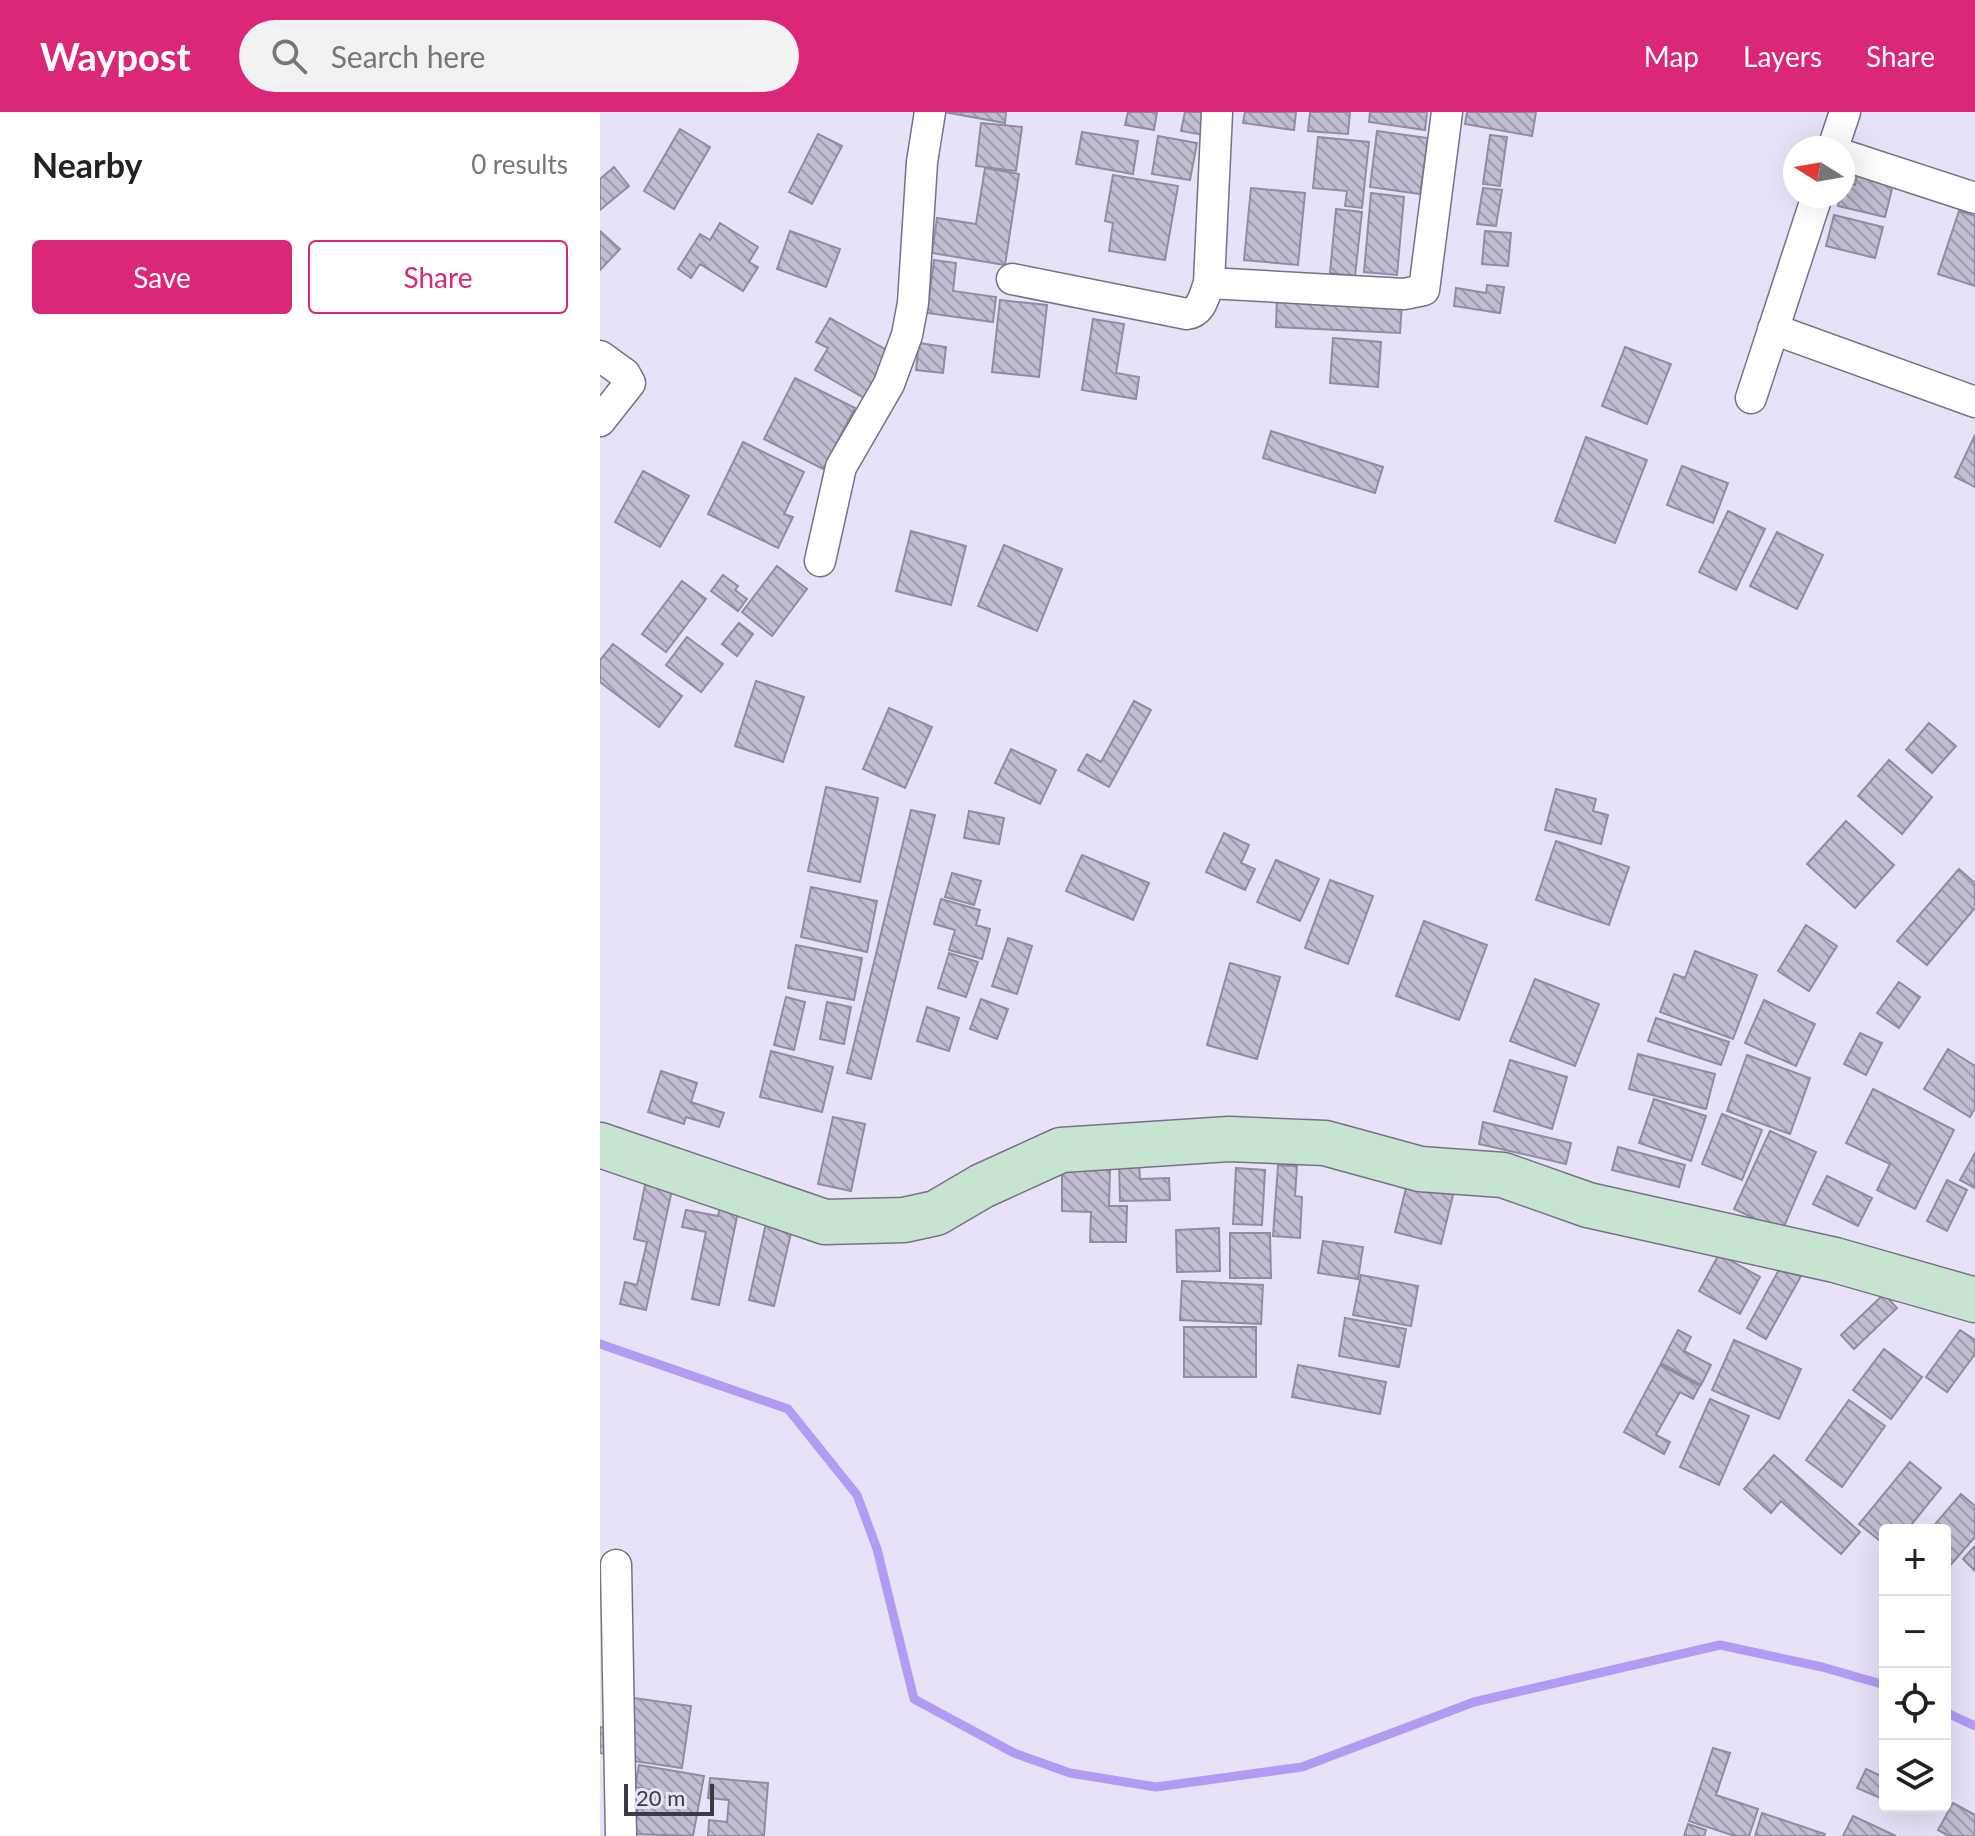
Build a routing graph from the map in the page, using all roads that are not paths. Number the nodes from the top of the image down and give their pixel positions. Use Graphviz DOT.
graph roads {
  1 [pos="930,112"];
  2 [pos="1217,112"];
  3 [pos="1447,112"];
  4 [pos="1845,112"];
  5 [pos="1837,136"];
  6 [pos="1855,159"];
  7 [pos="1975,198"];
  8 [pos="1813,208"];
  9 [pos="1012,279"];
  10 [pos="1209,283"];
  11 [pos="1773,329"];
  12 [pos="600,356"];
  13 [pos="1751,398"];
  14 [pos="1975,402"];
  15 [pos="600,421"];
  16 [pos="820,561"];
  17 [pos="600,1145"];
  18 [pos="1975,1300"];
  19 [pos="616,1565"];
  20 [pos="621,1836"];
  1 -- 16 [label="street"];
  2 -- 10 [label="street"];
  3 -- 10 [label="street"];
  4 -- 5 [label="street"];
  6 -- 7 [label="street"];
  8 -- 11 [label="street"];
  9 -- 10 [label="street"];
  11 -- 13 [label="street"];
  11 -- 14 [label="street"];
  12 -- 15 [label="street"];
  17 -- 18 [label="street"];
  19 -- 20 [label="street"];
}
